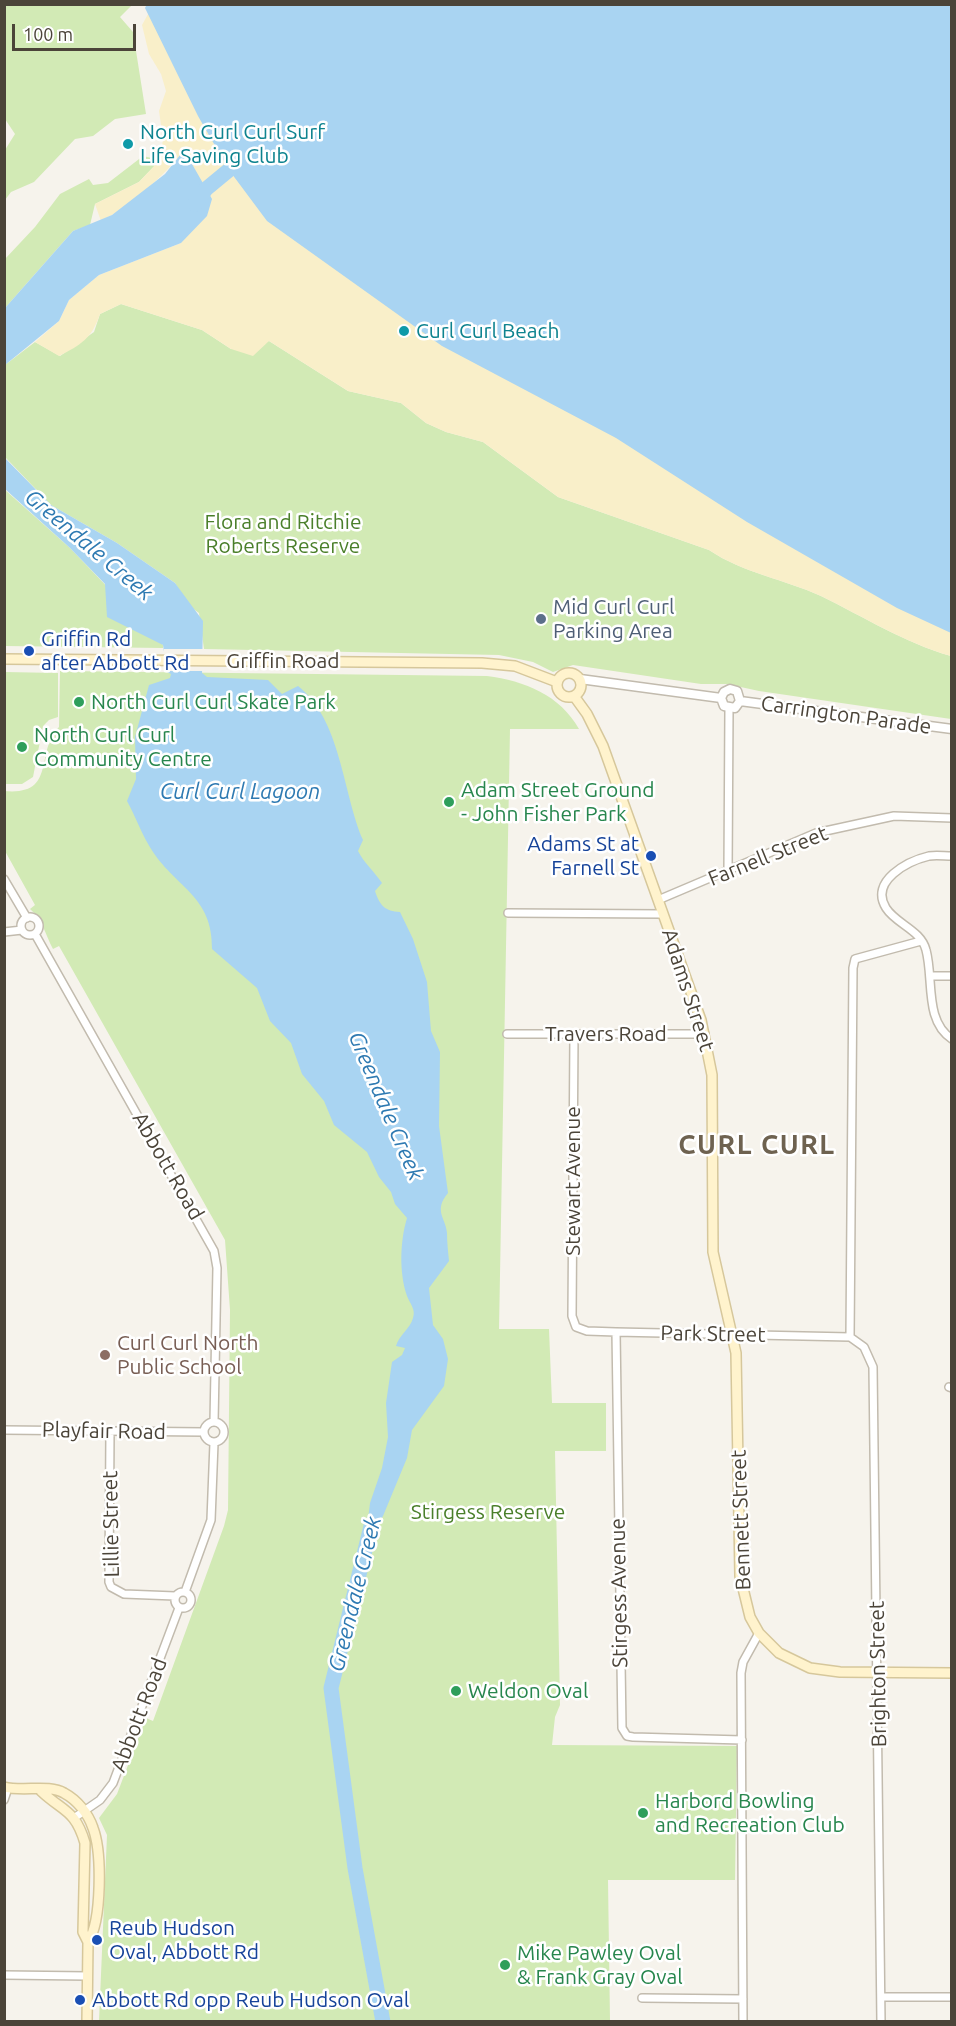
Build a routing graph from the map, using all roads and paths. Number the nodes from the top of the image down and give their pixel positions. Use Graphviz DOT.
graph roads {
  1 [pos="4,659"];
  2 [pos="580,680"];
  3 [pos="558,682"];
  4 [pos="574,696"];
  5 [pos="721,698"];
  6 [pos="741,701"];
  7 [pos="729,709"];
  8 [pos="951,729"];
  9 [pos="951,818"];
  10 [pos="951,855"];
  11 [pos="728,871"];
  12 [pos="4,879"];
  13 [pos="658,900"];
  14 [pos="508,913"];
  15 [pos="663,914"];
  16 [pos="27,918"];
  17 [pos="22,930"];
  18 [pos="4,932"];
  19 [pos="35,934"];
  20 [pos="921,941"];
  21 [pos="931,976"];
  22 [pos="951,976"];
  23 [pos="507,1034"];
  24 [pos="574,1034"];
  25 [pos="705,1034"];
  26 [pos="951,1039"];
  27 [pos="576,1327"];
  28 [pos="616,1332"];
  29 [pos="733,1335"];
  30 [pos="850,1337"];
  31 [pos="214,1422"];
  32 [pos="4,1430"];
  33 [pos="110,1431"];
  34 [pos="204,1432"];
  35 [pos="214,1443"];
  36 [pos="185,1592"];
  37 [pos="175,1596"];
  38 [pos="179,1608"];
  39 [pos="759,1633"];
  40 [pos="879,1673"];
  41 [pos="951,1673"];
  42 [pos="742,1740"];
  43 [pos="6,1788"];
  44 [pos="41,1791"];
  45 [pos="4,1800"];
  46 [pos="85,1812"];
  47 [pos="74,1818"];
  48 [pos="88,1942"];
  49 [pos="4,1975"];
  50 [pos="87,1976"];
  51 [pos="881,1997"];
  52 [pos="951,1997"];
  53 [pos="642,1998"];
  54 [pos="743,1999"];
  55 [pos="87,2022"];
  56 [pos="743,2022"];
  57 [pos="881,2022"];
  1 -- 3 [label="main road, Griffin Road"];
  2 -- 3 [label="main road"];
  2 -- 4 [label="main road"];
  2 -- 5 [label="street"];
  3 -- 4 [label="main road"];
  4 -- 13 [label="main road, Adams Street"];
  5 -- 6 [label="street"];
  5 -- 7 [label="street"];
  6 -- 7 [label="street"];
  6 -- 8 [label="street, Carrington Parade"];
  7 -- 11 [label="street"];
  9 -- 11 [label="street, Farnell Street"];
  10 -- 20 [label="street"];
  11 -- 13 [label="street, Farnell Street"];
  12 -- 16 [label="street, Abbott Road"];
  13 -- 15 [label="main road, Adams Street"];
  14 -- 15 [label="street"];
  15 -- 25 [label="main road, Adams Street"];
  16 -- 17 [label="street"];
  16 -- 19 [label="street, Abbott Road"];
  17 -- 18 [label="street"];
  17 -- 19 [label="street"];
  19 -- 31 [label="street, Abbott Road"];
  20 -- 21 [label="street"];
  20 -- 30 [label="street"];
  21 -- 22 [label="street"];
  21 -- 26 [label="street"];
  23 -- 24 [label="street, Travers Road"];
  24 -- 25 [label="street, Travers Road"];
  24 -- 27 [label="street, Stewart Avenue"];
  25 -- 29 [label="main road, Adams Street"];
  27 -- 28 [label="street, Park Street"];
  28 -- 29 [label="street, Park Street"];
  28 -- 42 [label="street, Stirgess Avenue"];
  29 -- 30 [label="street, Park Street"];
  29 -- 39 [label="main road, Bennett Street"];
  30 -- 40 [label="street, Brighton Street"];
  31 -- 34 [label="street"];
  31 -- 35 [label="street, Abbott Road"];
  32 -- 33 [label="street, Playfair Road"];
  33 -- 34 [label="street, Playfair Road"];
  33 -- 37 [label="street, Lillie Street"];
  34 -- 35 [label="street"];
  35 -- 36 [label="street, Abbott Road"];
  36 -- 37 [label="street"];
  36 -- 38 [label="street, Abbott Road"];
  37 -- 38 [label="street"];
  38 -- 46 [label="street, Abbott Road"];
  39 -- 40 [label="main road"];
  39 -- 42 [label="street"];
  40 -- 41 [label="main road"];
  40 -- 51 [label="street, Brighton Street"];
  42 -- 54 [label="street"];
  43 -- 44 [label="main road"];
  43 -- 45 [label="street"];
  44 -- 46 [label="main road"];
  44 -- 47 [label="main road"];
  46 -- 47 [label="street, Abbott Road"];
  46 -- 48 [label="main road"];
  47 -- 48 [label="main road"];
  48 -- 50 [label="main road"];
  49 -- 50 [label="street"];
  50 -- 55 [label="main road"];
  51 -- 52 [label="street"];
  51 -- 57 [label="street, Brighton Street"];
  53 -- 54 [label="street"];
  54 -- 56 [label="street"];
}
